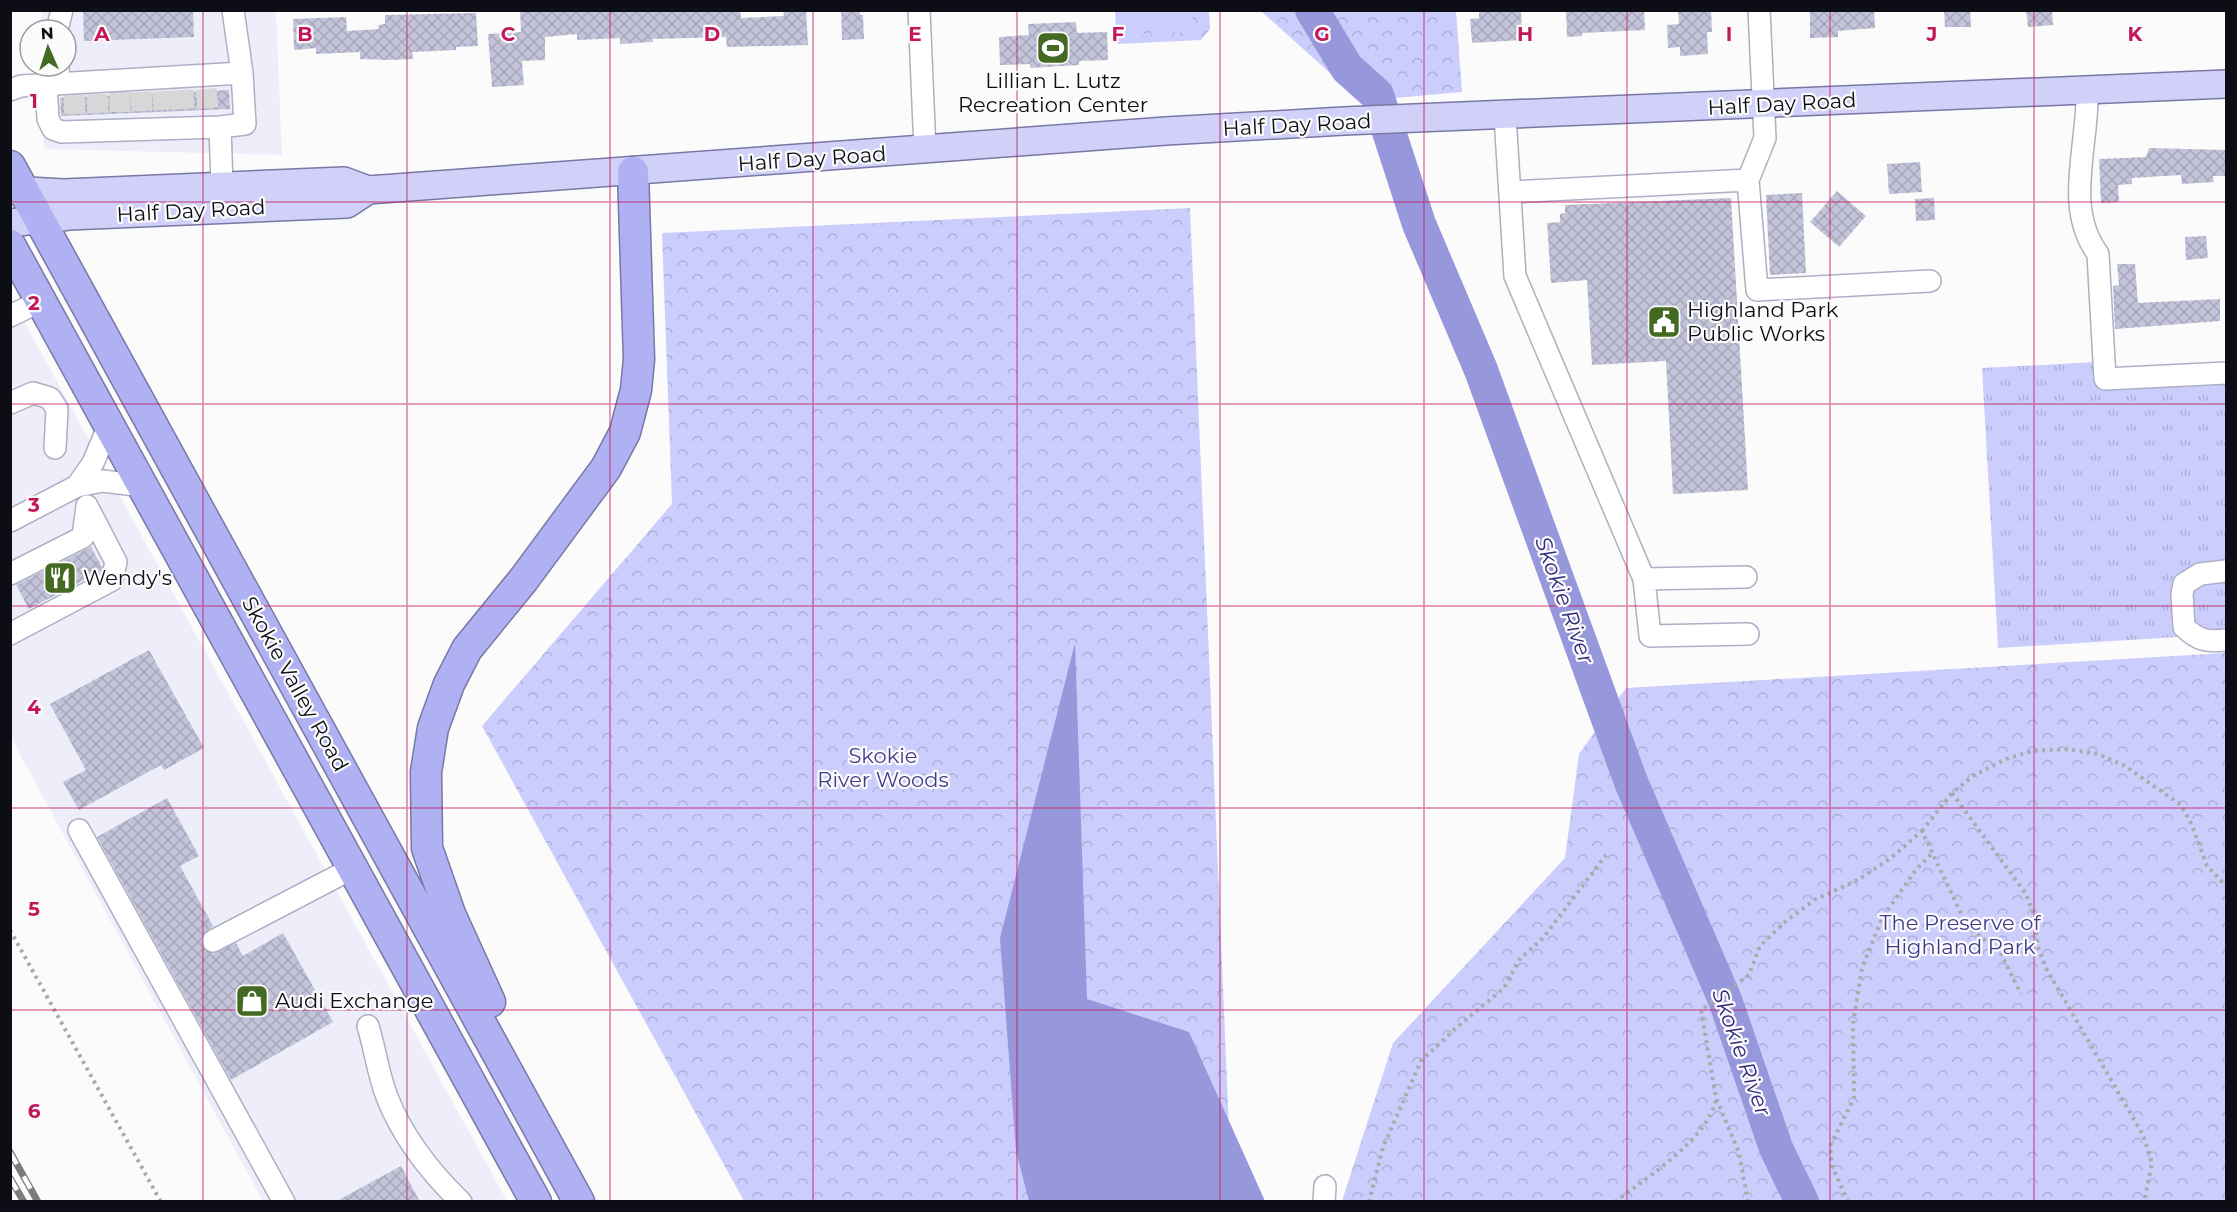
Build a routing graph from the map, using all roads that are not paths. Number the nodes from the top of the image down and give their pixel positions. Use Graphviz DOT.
graph roads {
  1 [pos="233,10"];
  2 [pos="919,10"];
  3 [pos="1759,10"];
  4 [pos="242,73"];
  5 [pos="2226,84"];
  6 [pos="10,90"];
  7 [pos="2087,90"];
  8 [pos="66,94"];
  9 [pos="173,101"];
  10 [pos="142,103"];
  11 [pos="120,104"];
  12 [pos="98,105"];
  13 [pos="210,105"];
  14 [pos="1764,105"];
  15 [pos="1505,116"];
  16 [pos="925,150"];
  17 [pos="633,172"];
  18 [pos="1748,180"];
  19 [pos="15,182"];
  20 [pos="222,185"];
  21 [pos="368,190"];
  22 [pos="1510,192"];
  23 [pos="40,219"];
  24 [pos="10,223"];
  25 [pos="10,245"];
  26 [pos="1930,281"];
  27 [pos="41,301"];
  28 [pos="10,316"];
  29 [pos="2226,373"];
  30 [pos="10,403"];
  31 [pos="110,425"];
  32 [pos="55,448"];
  33 [pos="77,486"];
  34 [pos="143,486"];
  35 [pos="10,521"];
  36 [pos="2226,571"];
  37 [pos="10,574"];
  38 [pos="1746,577"];
  39 [pos="1644,579"];
  40 [pos="10,634"];
  41 [pos="1748,634"];
  42 [pos="2226,640"];
  43 [pos="79,830"];
  44 [pos="353,868"];
  45 [pos="213,941"];
  46 [pos="368,1026"];
  47 [pos="446,1192"];
  48 [pos="284,1202"];
  49 [pos="461,1202"];
  50 [pos="536,1202"];
  51 [pos="580,1202"];
  1 -- 4 [label="street"];
  2 -- 16 [label="street"];
  3 -- 14 [label="street"];
  4 -- 13 [label="street"];
  4 -- 13 [label="street"];
  5 -- 7 [label="main road, Half Day Road"];
  6 -- 8 [label="street"];
  7 -- 14 [label="main road, Half Day Road"];
  7 -- 29 [label="street"];
  8 -- 12 [label="street"];
  8 -- 12 [label="street"];
  9 -- 10 [label="street"];
  9 -- 10 [label="street"];
  9 -- 13 [label="street"];
  9 -- 13 [label="street"];
  10 -- 11 [label="street"];
  10 -- 11 [label="street"];
  11 -- 12 [label="street"];
  11 -- 12 [label="street"];
  13 -- 20 [label="street"];
  14 -- 15 [label="main road, Half Day Road"];
  14 -- 18 [label="street"];
  15 -- 16 [label="main road, Half Day Road"];
  15 -- 22 [label="street"];
  16 -- 17 [label="main road, Half Day Road"];
  17 -- 21 [label="main road, Half Day Road"];
  17 -- 51 [label="highway"];
  18 -- 22 [label="street"];
  18 -- 26 [label="street"];
  19 -- 20 [label="main road, Half Day Road"];
  19 -- 23 [label="highway, Skokie Valley Road"];
  20 -- 21 [label="main road, Half Day Road"];
  21 -- 23 [label="main road, Half Day Road"];
  22 -- 39 [label="street"];
  23 -- 24 [label="main road, Half Day Road"];
  23 -- 51 [label="highway, Skokie Valley Road"];
  25 -- 27 [label="highway, Skokie Valley Road"];
  27 -- 28 [label="street"];
  27 -- 31 [label="highway, Skokie Valley Road"];
  30 -- 32 [label="street"];
  31 -- 33 [label="street"];
  31 -- 34 [label="highway, Skokie Valley Road"];
  33 -- 34 [label="street"];
  33 -- 35 [label="street"];
  34 -- 44 [label="highway, Skokie Valley Road"];
  36 -- 42 [label="street"];
  37 -- 40 [label="street"];
  38 -- 39 [label="street"];
  39 -- 41 [label="street"];
  43 -- 48 [label="street"];
  44 -- 45 [label="street"];
  44 -- 50 [label="highway, Skokie Valley Road"];
  46 -- 47 [label="street"];
  47 -- 49 [label="street"];
}
